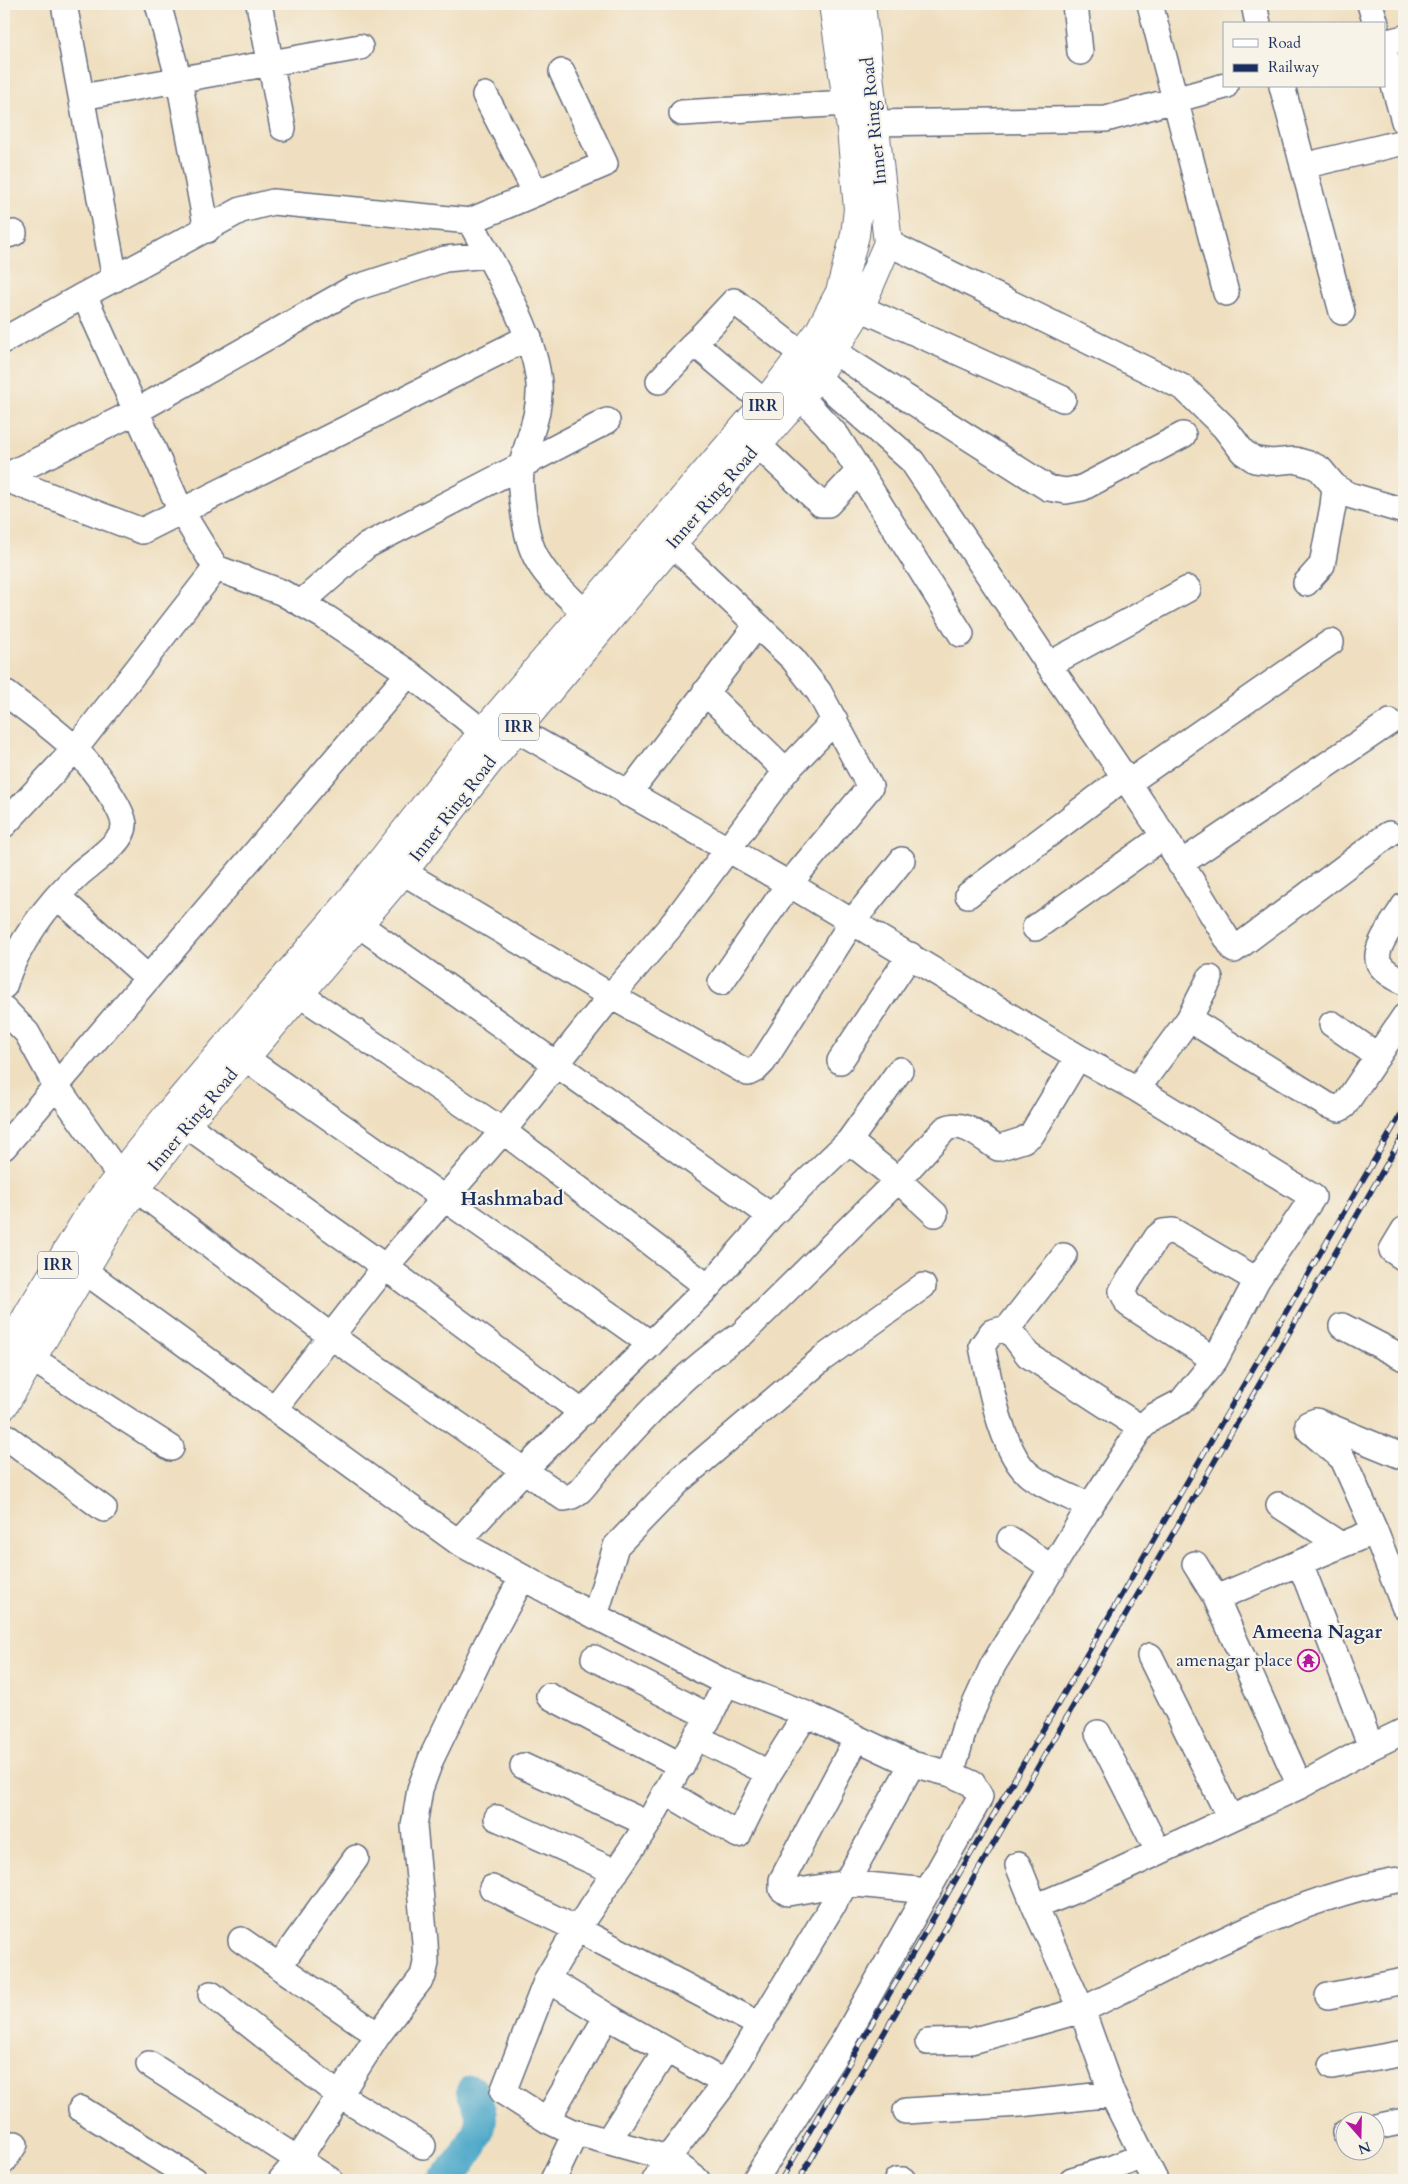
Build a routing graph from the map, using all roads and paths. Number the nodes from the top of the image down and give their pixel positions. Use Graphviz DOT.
graph roads {
  1 [pos="64,4"];
  2 [pos="158,4"];
  3 [pos="259,4"];
  4 [pos="833,4"];
  5 [pos="861,4"];
  6 [pos="1075,4"];
  7 [pos="1150,4"];
  8 [pos="1254,4"];
  9 [pos="1370,4"];
  10 [pos="1258,22"];
  11 [pos="1375,22"];
  12 [pos="1404,38"];
  13 [pos="1386,42"];
  14 [pos="360,47"];
  15 [pos="1080,52"];
  16 [pos="1386,57"];
  17 [pos="269,64"];
  18 [pos="562,72"];
  19 [pos="179,80"];
  20 [pos="1223,87"];
  21 [pos="1283,88"];
  22 [pos="485,95"];
  23 [pos="82,97"];
  24 [pos="1176,100"];
  25 [pos="847,103"];
  26 [pos="682,113"];
  27 [pos="1404,121"];
  28 [pos="875,122"];
  29 [pos="283,128"];
  30 [pos="1404,142"];
  31 [pos="1303,166"];
  32 [pos="536,193"];
  33 [pos="470,221"];
  34 [pos="207,230"];
  35 [pos="888,242"];
  36 [pos="488,255"];
  37 [pos="114,279"];
  38 [pos="1226,293"];
  39 [pos="84,295"];
  40 [pos="860,308"];
  41 [pos="1342,312"];
  42 [pos="528,337"];
  43 [pos="4,340"];
  44 [pos="694,343"];
  45 [pos="833,351"];
  46 [pos="806,376"];
  47 [pos="659,381"];
  48 [pos="1063,399"];
  49 [pos="765,403"];
  50 [pos="135,412"];
  51 [pos="607,421"];
  52 [pos="1183,435"];
  53 [pos="758,445"];
  54 [pos="522,467"];
  55 [pos="859,471"];
  56 [pos="7,483"];
  57 [pos="1335,487"];
  58 [pos="181,510"];
  59 [pos="1404,511"];
  60 [pos="672,544"];
  61 [pos="216,568"];
  62 [pos="1306,583"];
  63 [pos="1188,589"];
  64 [pos="301,603"];
  65 [pos="586,614"];
  66 [pos="757,625"];
  67 [pos="961,634"];
  68 [pos="1331,642"];
  69 [pos="1050,664"];
  70 [pos="409,673"];
  71 [pos="4,692"];
  72 [pos="705,692"];
  73 [pos="835,720"];
  74 [pos="1390,722"];
  75 [pos="498,727"];
  76 [pos="75,749"];
  77 [pos="786,771"];
  78 [pos="1127,780"];
  79 [pos="628,794"];
  80 [pos="4,825"];
  81 [pos="1388,834"];
  82 [pos="1164,836"];
  83 [pos="728,848"];
  84 [pos="902,860"];
  85 [pos="1180,864"];
  86 [pos="403,872"];
  87 [pos="789,884"];
  88 [pos="968,895"];
  89 [pos="58,897"];
  90 [pos="1404,907"];
  91 [pos="852,922"];
  92 [pos="358,924"];
  93 [pos="1036,928"];
  94 [pos="910,955"];
  95 [pos="147,977"];
  96 [pos="1210,978"];
  97 [pos="721,982"];
  98 [pos="1404,982"];
  99 [pos="4,986"];
  100 [pos="299,994"];
  101 [pos="611,996"];
  102 [pos="4,1009"];
  103 [pos="1404,1017"];
  104 [pos="1189,1019"];
  105 [pos="1332,1024"];
  106 [pos="1378,1056"];
  107 [pos="1078,1057"];
  108 [pos="245,1058"];
  109 [pos="840,1061"];
  110 [pos="557,1063"];
  111 [pos="900,1070"];
  112 [pos="55,1084"];
  113 [pos="1137,1090"];
  114 [pos="185,1124"];
  115 [pos="503,1131"];
  116 [pos="849,1141"];
  117 [pos="4,1146"];
  118 [pos="898,1180"];
  119 [pos="128,1182"];
  120 [pos="447,1198"];
  121 [pos="935,1214"];
  122 [pos="771,1216"];
  123 [pos="1404,1230"];
  124 [pos="1064,1256"];
  125 [pos="1404,1258"];
  126 [pos="385,1267"];
  127 [pos="82,1270"];
  128 [pos="1257,1280"];
  129 [pos="708,1286"];
  130 [pos="923,1286"];
  131 [pos="1342,1326"];
  132 [pos="1008,1328"];
  133 [pos="332,1337"];
  134 [pos="650,1344"];
  135 [pos="4,1358"];
  136 [pos="31,1358"];
  137 [pos="1404,1358"];
  138 [pos="1216,1360"];
  139 [pos="4,1405"];
  140 [pos="274,1410"];
  141 [pos="583,1413"];
  142 [pos="1142,1428"];
  143 [pos="4,1436"];
  144 [pos="172,1448"];
  145 [pos="1404,1457"];
  146 [pos="524,1471"];
  147 [pos="1278,1505"];
  148 [pos="1090,1506"];
  149 [pos="104,1509"];
  150 [pos="1375,1531"];
  151 [pos="1010,1539"];
  152 [pos="458,1542"];
  153 [pos="1341,1546"];
  154 [pos="1300,1563"];
  155 [pos="1195,1564"];
  156 [pos="1053,1570"];
  157 [pos="522,1578"];
  158 [pos="1216,1598"];
  159 [pos="1404,1606"];
  160 [pos="595,1616"];
  161 [pos="1150,1656"];
  162 [pos="594,1658"];
  163 [pos="726,1683"];
  164 [pos="550,1696"];
  165 [pos="806,1714"];
  166 [pos="710,1717"];
  167 [pos="1404,1731"];
  168 [pos="1098,1733"];
  169 [pos="696,1737"];
  170 [pos="857,1738"];
  171 [pos="1370,1747"];
  172 [pos="912,1764"];
  173 [pos="523,1766"];
  174 [pos="682,1766"];
  175 [pos="769,1773"];
  176 [pos="951,1774"];
  177 [pos="1300,1786"];
  178 [pos="666,1792"];
  179 [pos="497,1818"];
  180 [pos="1230,1818"];
  181 [pos="648,1824"];
  182 [pos="1158,1851"];
  183 [pos="356,1858"];
  184 [pos="1018,1865"];
  185 [pos="616,1872"];
  186 [pos="1404,1878"];
  187 [pos="846,1883"];
  188 [pos="492,1888"];
  189 [pos="928,1891"];
  190 [pos="1035,1907"];
  191 [pos="577,1929"];
  192 [pos="240,1940"];
  193 [pos="279,1966"];
  194 [pos="547,1979"];
  195 [pos="1404,1981"];
  196 [pos="211,1994"];
  197 [pos="1328,1996"];
  198 [pos="1082,2010"];
  199 [pos="607,2016"];
  200 [pos="760,2025"];
  201 [pos="378,2035"];
  202 [pos="928,2042"];
  203 [pos="666,2050"];
  204 [pos="1404,2053"];
  205 [pos="149,2064"];
  206 [pos="1332,2066"];
  207 [pos="726,2083"];
  208 [pos="1112,2094"];
  209 [pos="340,2096"];
  210 [pos="81,2109"];
  211 [pos="906,2111"];
  212 [pos="547,2120"];
  213 [pos="1404,2121"];
  214 [pos="1386,2125"];
  215 [pos="570,2131"];
  216 [pos="608,2141"];
  217 [pos="423,2146"];
  218 [pos="1142,2156"];
  219 [pos="668,2158"];
  220 [pos="298,2160"];
  221 [pos="195,2180"];
  222 [pos="281,2180"];
  223 [pos="330,2180"];
  224 [pos="553,2180"];
  225 [pos="655,2180"];
  226 [pos="697,2180"];
  227 [pos="755,2180"];
  228 [pos="897,2180"];
  229 [pos="904,2180"];
  230 [pos="1072,2180"];
  231 [pos="1155,2180"];
  1 -- 23 [label="street"];
  2 -- 19 [label="street"];
  3 -- 17 [label="street"];
  4 -- 25 [label="highway, Inner Ring Road / IRR"];
  5 -- 28 [label="highway, Inner Ring Road / IRR"];
  6 -- 15 [label="street"];
  7 -- 24 [label="street"];
  8 -- 10 [label="street"];
  9 -- 11 [label="street"];
  12 -- 13 [label="street"];
  14 -- 17 [label="street"];
  16 -- 27 [label="street"];
  17 -- 19 [label="street"];
  17 -- 29 [label="street"];
  18 -- 32 [label="street"];
  19 -- 23 [label="street"];
  19 -- 34 [label="street"];
  20 -- 24 [label="street"];
  21 -- 31 [label="street"];
  22 -- 32 [label="street"];
  23 -- 37 [label="street"];
  24 -- 28 [label="street"];
  24 -- 38 [label="street"];
  25 -- 26 [label="street"];
  25 -- 46 [label="highway, Inner Ring Road / IRR"];
  28 -- 35 [label="highway, Inner Ring Road / IRR"];
  30 -- 31 [label="street"];
  31 -- 41 [label="street"];
  32 -- 33 [label="street"];
  33 -- 34 [label="street"];
  33 -- 36 [label="street"];
  34 -- 37 [label="street"];
  35 -- 40 [label="highway, Inner Ring Road / IRR"];
  35 -- 57 [label="street"];
  36 -- 42 [label="street"];
  36 -- 50 [label="street"];
  37 -- 39 [label="street"];
  39 -- 43 [label="street"];
  39 -- 50 [label="street"];
  40 -- 45 [label="highway, Inner Ring Road / IRR"];
  40 -- 48 [label="street"];
  42 -- 54 [label="street"];
  42 -- 58 [label="street"];
  44 -- 46 [label="street"];
  44 -- 47 [label="street"];
  44 -- 49 [label="street"];
  45 -- 46 [label="highway, Inner Ring Road / IRR"];
  45 -- 52 [label="street"];
  46 -- 49 [label="highway, Inner Ring Road / IRR"];
  46 -- 53 [label="highway, Inner Ring Road / IRR"];
  46 -- 55 [label="street"];
  46 -- 69 [label="street"];
  49 -- 65 [label="highway, Inner Ring Road / IRR"];
  50 -- 56 [label="street"];
  50 -- 58 [label="street"];
  51 -- 54 [label="street"];
  53 -- 55 [label="street"];
  53 -- 60 [label="highway, Inner Ring Road / IRR"];
  54 -- 64 [label="street"];
  54 -- 65 [label="street"];
  55 -- 67 [label="street"];
  56 -- 58 [label="street"];
  57 -- 59 [label="street"];
  57 -- 62 [label="street"];
  58 -- 61 [label="street"];
  60 -- 66 [label="street"];
  60 -- 75 [label="highway, Inner Ring Road / IRR"];
  61 -- 64 [label="street"];
  61 -- 76 [label="street"];
  63 -- 69 [label="street"];
  64 -- 70 [label="street"];
  65 -- 75 [label="highway, Inner Ring Road / IRR"];
  66 -- 72 [label="street"];
  66 -- 73 [label="street"];
  68 -- 78 [label="street"];
  69 -- 78 [label="street"];
  70 -- 75 [label="street"];
  70 -- 95 [label="street"];
  71 -- 76 [label="street"];
  72 -- 77 [label="street"];
  72 -- 79 [label="street"];
  73 -- 77 [label="street"];
  73 -- 87 [label="street"];
  74 -- 85 [label="street"];
  75 -- 79 [label="street"];
  75 -- 86 [label="highway, Inner Ring Road / IRR"];
  75 -- 119 [label="highway, Inner Ring Road / IRR"];
  76 -- 80 [label="street"];
  76 -- 89 [label="street"];
  77 -- 83 [label="street"];
  78 -- 82 [label="street"];
  78 -- 88 [label="street"];
  79 -- 83 [label="street"];
  81 -- 85 [label="street"];
  82 -- 85 [label="street"];
  82 -- 93 [label="street"];
  83 -- 87 [label="street"];
  83 -- 101 [label="street"];
  84 -- 91 [label="street"];
  86 -- 92 [label="highway, Inner Ring Road / IRR"];
  86 -- 101 [label="street"];
  87 -- 91 [label="street"];
  87 -- 97 [label="street"];
  89 -- 95 [label="street"];
  89 -- 99 [label="street"];
  90 -- 98 [label="street"];
  91 -- 94 [label="street"];
  91 -- 101 [label="street"];
  92 -- 100 [label="highway, Inner Ring Road / IRR"];
  92 -- 110 [label="street"];
  94 -- 107 [label="street"];
  94 -- 109 [label="street"];
  95 -- 112 [label="street"];
  96 -- 104 [label="street"];
  100 -- 108 [label="highway, Inner Ring Road / IRR"];
  100 -- 115 [label="street"];
  101 -- 110 [label="street"];
  102 -- 112 [label="street"];
  103 -- 106 [label="street"];
  104 -- 106 [label="street"];
  104 -- 113 [label="street"];
  105 -- 106 [label="street"];
  107 -- 113 [label="street"];
  107 -- 118 [label="street"];
  108 -- 114 [label="highway, Inner Ring Road / IRR"];
  108 -- 120 [label="street"];
  110 -- 115 [label="street"];
  110 -- 122 [label="street"];
  111 -- 116 [label="street"];
  112 -- 117 [label="street"];
  112 -- 119 [label="street"];
  113 -- 128 [label="street"];
  114 -- 119 [label="highway, Inner Ring Road / IRR"];
  114 -- 126 [label="street"];
  115 -- 120 [label="street"];
  115 -- 129 [label="street"];
  116 -- 118 [label="street"];
  116 -- 122 [label="street"];
  118 -- 121 [label="street"];
  118 -- 146 [label="street"];
  119 -- 127 [label="highway, Inner Ring Road / IRR"];
  119 -- 133 [label="street"];
  119 -- 135 [label="highway, Inner Ring Road / IRR"];
  120 -- 126 [label="street"];
  120 -- 134 [label="street"];
  122 -- 129 [label="street"];
  123 -- 125 [label="street"];
  124 -- 132 [label="street"];
  126 -- 133 [label="street"];
  126 -- 141 [label="street"];
  127 -- 136 [label="highway, Inner Ring Road / IRR"];
  127 -- 140 [label="street"];
  128 -- 138 [label="street"];
  128 -- 138 [label="street"];
  129 -- 134 [label="street"];
  130 -- 160 [label="street"];
  131 -- 137 [label="street"];
  132 -- 142 [label="street"];
  132 -- 148 [label="street"];
  133 -- 140 [label="street"];
  133 -- 146 [label="street"];
  134 -- 141 [label="street"];
  136 -- 139 [label="highway, Inner Ring Road / IRR"];
  136 -- 144 [label="street"];
  138 -- 142 [label="street"];
  140 -- 152 [label="street"];
  141 -- 146 [label="street"];
  142 -- 148 [label="street"];
  143 -- 149 [label="street"];
  145 -- 150 [label="street"];
  146 -- 152 [label="street"];
  147 -- 153 [label="street"];
  148 -- 156 [label="street"];
  150 -- 153 [label="street"];
  150 -- 159 [label="street"];
  151 -- 156 [label="street"];
  152 -- 157 [label="street"];
  153 -- 154 [label="street"];
  154 -- 158 [label="street"];
  154 -- 171 [label="street"];
  155 -- 158 [label="street"];
  156 -- 176 [label="street"];
  157 -- 160 [label="street"];
  157 -- 201 [label="street"];
  158 -- 177 [label="street"];
  160 -- 163 [label="street"];
  161 -- 180 [label="street"];
  162 -- 166 [label="street"];
  163 -- 165 [label="street"];
  163 -- 166 [label="street"];
  164 -- 174 [label="street"];
  165 -- 170 [label="street"];
  165 -- 175 [label="street"];
  166 -- 169 [label="street"];
  167 -- 171 [label="street"];
  168 -- 182 [label="street"];
  169 -- 174 [label="street"];
  169 -- 175 [label="street"];
  170 -- 172 [label="street"];
  170 -- 187 [label="street"];
  171 -- 177 [label="street"];
  172 -- 176 [label="street"];
  172 -- 187 [label="street"];
  173 -- 181 [label="street"];
  174 -- 178 [label="street"];
  175 -- 178 [label="street"];
  176 -- 189 [label="street"];
  177 -- 180 [label="street"];
  178 -- 181 [label="street"];
  179 -- 185 [label="street"];
  180 -- 182 [label="street"];
  181 -- 185 [label="street"];
  182 -- 190 [label="street"];
  183 -- 193 [label="street"];
  184 -- 190 [label="street"];
  185 -- 191 [label="street"];
  186 -- 198 [label="street"];
  187 -- 189 [label="street"];
  187 -- 200 [label="street"];
  188 -- 191 [label="street"];
  189 -- 227 [label="street"];
  190 -- 198 [label="street"];
  191 -- 194 [label="street"];
  191 -- 200 [label="street"];
  192 -- 193 [label="street"];
  193 -- 201 [label="street"];
  194 -- 199 [label="street"];
  194 -- 212 [label="street"];
  195 -- 197 [label="street"];
  196 -- 209 [label="street"];
  198 -- 202 [label="street"];
  198 -- 208 [label="street"];
  199 -- 203 [label="street"];
  199 -- 212 [label="street"];
  200 -- 207 [label="street"];
  201 -- 209 [label="street"];
  203 -- 207 [label="street"];
  203 -- 216 [label="street"];
  204 -- 206 [label="street"];
  205 -- 220 [label="street"];
  207 -- 219 [label="street"];
  208 -- 211 [label="street"];
  208 -- 218 [label="street"];
  209 -- 217 [label="street"];
  209 -- 220 [label="street"];
  210 -- 221 [label="street"];
  212 -- 215 [label="street"];
  213 -- 214 [label="street"];
  215 -- 216 [label="street"];
  215 -- 224 [label="street"];
  216 -- 219 [label="street"];
  218 -- 230 [label="street"];
  218 -- 231 [label="street"];
  219 -- 225 [label="street"];
  219 -- 226 [label="street"];
  220 -- 222 [label="street"];
  220 -- 223 [label="street"];
  228 -- 229 [label="street"];
}
